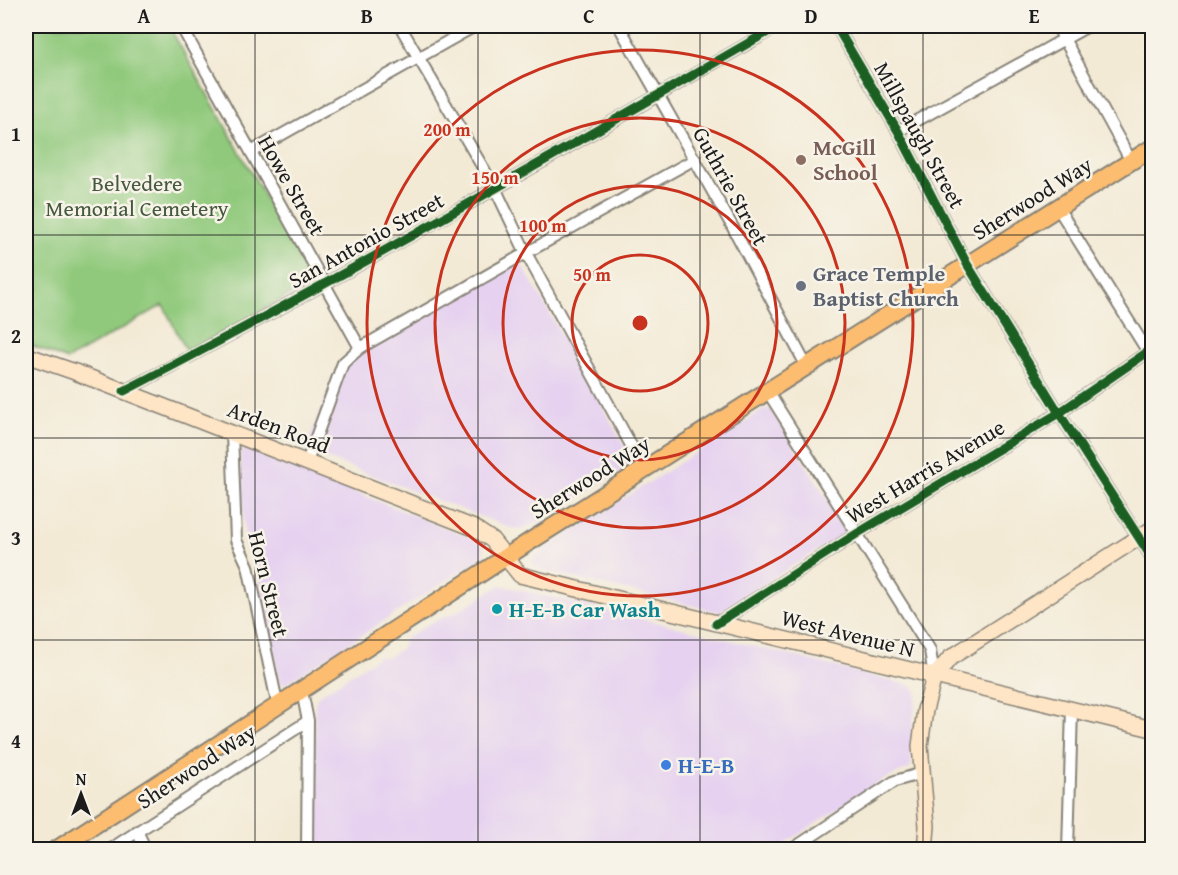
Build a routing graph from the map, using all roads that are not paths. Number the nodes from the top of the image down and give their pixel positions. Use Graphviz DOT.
graph roads {
  1 [pos="181,26"];
  2 [pos="400,26"];
  3 [pos="475,26"];
  4 [pos="619,26"];
  5 [pos="778,26"];
  6 [pos="836,26"];
  7 [pos="1057,26"];
  8 [pos="1088,26"];
  9 [pos="1065,39"];
  10 [pos="418,58"];
  11 [pos="657,96"];
  12 [pos="898,131"];
  13 [pos="1152,148"];
  14 [pos="251,152"];
  15 [pos="695,159"];
  16 [pos="1131,161"];
  17 [pos="496,190"];
  18 [pos="1058,208"];
  19 [pos="526,252"];
  20 [pos="967,264"];
  21 [pos="326,285"];
  22 [pos="360,348"];
  23 [pos="1150,351"];
  24 [pos="26,355"];
  25 [pos="807,367"];
  26 [pos="124,391"];
  27 [pos="768,392"];
  28 [pos="1059,413"];
  29 [pos="232,433"];
  30 [pos="307,462"];
  31 [pos="644,469"];
  32 [pos="858,533"];
  33 [pos="1146,533"];
  34 [pos="505,558"];
  35 [pos="1152,558"];
  36 [pos="716,624"];
  37 [pos="934,677"];
  38 [pos="302,691"];
  39 [pos="278,706"];
  40 [pos="1072,708"];
  41 [pos="308,721"];
  42 [pos="1152,729"];
  43 [pos="923,774"];
  44 [pos="137,831"];
  45 [pos="56,849"];
  46 [pos="109,849"];
  47 [pos="146,849"];
  48 [pos="307,849"];
  49 [pos="791,849"];
  50 [pos="925,849"];
  51 [pos="1068,849"];
  1 -- 14 [label="street, Howe Street"];
  2 -- 10 [label="street"];
  3 -- 10 [label="street"];
  4 -- 11 [label="street, Guthrie Street"];
  5 -- 11 [label="street, San Antonio Street"];
  6 -- 12 [label="street, Millspaugh Street"];
  7 -- 9 [label="street"];
  8 -- 9 [label="street"];
  9 -- 12 [label="street"];
  9 -- 16 [label="street"];
  10 -- 14 [label="street"];
  10 -- 17 [label="street"];
  11 -- 15 [label="street, Guthrie Street"];
  11 -- 17 [label="street, San Antonio Street"];
  12 -- 20 [label="street, Millspaugh Street"];
  13 -- 16 [label="main road, Sherwood Way"];
  14 -- 21 [label="street, Howe Street"];
  15 -- 19 [label="street"];
  15 -- 25 [label="street, Guthrie Street"];
  16 -- 18 [label="main road, Sherwood Way"];
  17 -- 19 [label="street"];
  17 -- 21 [label="street, San Antonio Street"];
  18 -- 20 [label="main road, Sherwood Way"];
  18 -- 23 [label="street"];
  19 -- 22 [label="street"];
  19 -- 31 [label="street"];
  20 -- 25 [label="main road, Sherwood Way"];
  20 -- 28 [label="street, Millspaugh Street"];
  21 -- 22 [label="street, Howe Street"];
  21 -- 26 [label="street, San Antonio Street"];
  22 -- 30 [label="street"];
  23 -- 28 [label="street, West Harris Avenue"];
  24 -- 26 [label="main road, Arden Road"];
  25 -- 27 [label="main road, Sherwood Way"];
  26 -- 29 [label="main road, Arden Road"];
  27 -- 31 [label="main road, Sherwood Way"];
  27 -- 32 [label="street"];
  28 -- 32 [label="street, West Harris Avenue"];
  28 -- 33 [label="street, Millspaugh Street"];
  29 -- 30 [label="main road, Arden Road"];
  29 -- 39 [label="street, Horn Street"];
  30 -- 34 [label="main road, Arden Road"];
  31 -- 34 [label="main road, Sherwood Way"];
  32 -- 36 [label="street, West Harris Avenue"];
  32 -- 37 [label="street"];
  33 -- 35 [label="street, Millspaugh Street"];
  33 -- 37 [label="main road"];
  34 -- 36 [label="main road, West Avenue N"];
  34 -- 38 [label="main road, Sherwood Way"];
  36 -- 37 [label="main road, West Avenue N"];
  37 -- 40 [label="main road, West Avenue N"];
  37 -- 43 [label="main road"];
  38 -- 39 [label="main road, Sherwood Way"];
  38 -- 41 [label="street"];
  39 -- 45 [label="main road, Sherwood Way"];
  40 -- 42 [label="main road, West Avenue N"];
  40 -- 51 [label="street"];
  41 -- 44 [label="street, Sherwood Way"];
  41 -- 48 [label="street"];
  43 -- 49 [label="street"];
  43 -- 50 [label="main road"];
  44 -- 46 [label="street, Sherwood Way"];
  44 -- 47 [label="street"];
}
